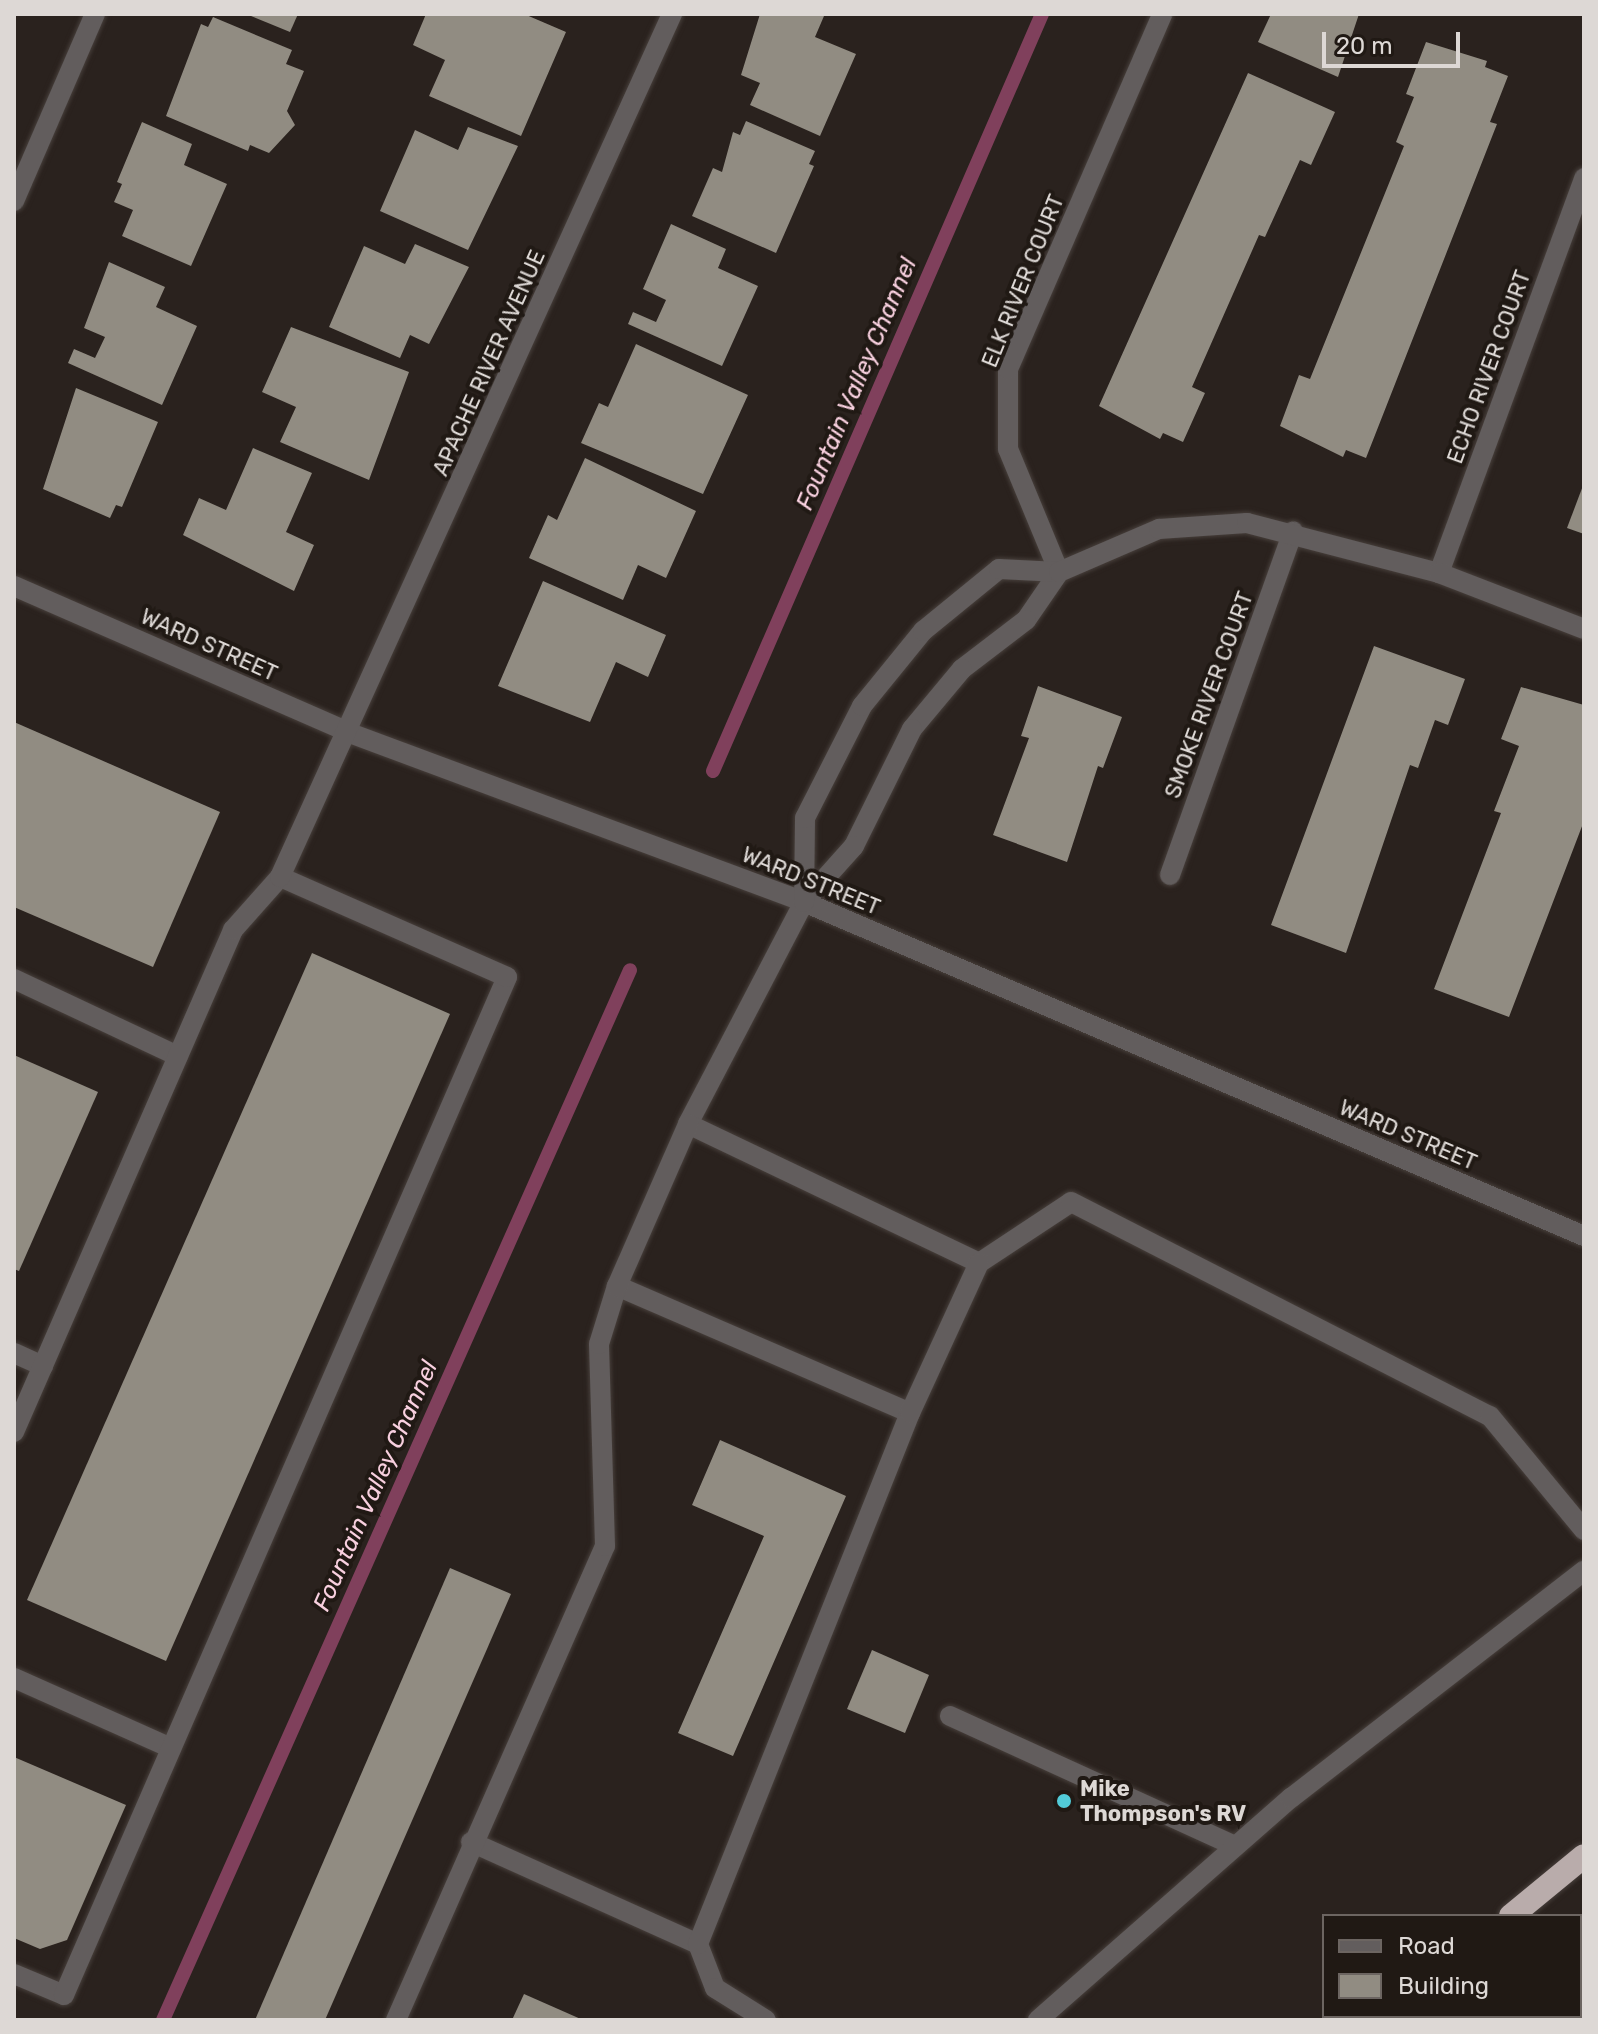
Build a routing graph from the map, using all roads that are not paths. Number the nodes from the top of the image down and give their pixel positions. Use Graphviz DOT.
graph roads {
  1 [pos="95,14"];
  2 [pos="672,14"];
  3 [pos="1162,14"];
  4 [pos="1584,178"];
  5 [pos="14,201"];
  6 [pos="1293,531"];
  7 [pos="1059,572"];
  8 [pos="1439,573"];
  9 [pos="14,586"];
  10 [pos="1584,629"];
  11 [pos="350,733"];
  12 [pos="1170,875"];
  13 [pos="280,877"];
  14 [pos="804,902"];
  15 [pos="14,979"];
  16 [pos="178,1056"];
  17 [pos="688,1124"];
  18 [pos="1584,1236"];
  19 [pos="979,1263"];
  20 [pos="617,1286"];
  21 [pos="14,1353"];
  22 [pos="43,1366"];
  23 [pos="910,1413"];
  24 [pos="14,1432"];
  25 [pos="1584,1530"];
  26 [pos="1584,1571"];
  27 [pos="14,1678"];
  28 [pos="950,1716"];
  29 [pos="171,1748"];
  30 [pos="471,1842"];
  31 [pos="1235,1846"];
  32 [pos="1584,1856"];
  33 [pos="1513,1914"];
  34 [pos="698,1944"];
  35 [pos="14,1974"];
  36 [pos="396,2020"];
  37 [pos="766,2020"];
  38 [pos="1038,2020"];
  1 -- 5 [label="street"];
  2 -- 11 [label="street, APACHE RIVER AVENUE"];
  3 -- 7 [label="street, ELK RIVER COURT"];
  4 -- 8 [label="street, ECHO RIVER COURT"];
  6 -- 7 [label="street"];
  6 -- 8 [label="street"];
  6 -- 12 [label="street, SMOKE RIVER COURT"];
  7 -- 14 [label="street"];
  7 -- 14 [label="street"];
  8 -- 10 [label="street"];
  9 -- 11 [label="street, WARD STREET"];
  11 -- 13 [label="street, APACHE RIVER AVENUE"];
  11 -- 14 [label="street, WARD STREET"];
  13 -- 16 [label="street, APACHE RIVER AVENUE"];
  13 -- 29 [label="street"];
  14 -- 17 [label="street"];
  14 -- 18 [label="street, WARD STREET"];
  15 -- 16 [label="street"];
  16 -- 22 [label="street, APACHE RIVER AVENUE"];
  17 -- 19 [label="street"];
  17 -- 20 [label="street"];
  19 -- 23 [label="street"];
  19 -- 25 [label="street"];
  20 -- 23 [label="street"];
  20 -- 30 [label="street"];
  21 -- 22 [label="street"];
  22 -- 24 [label="street, APACHE RIVER AVENUE"];
  23 -- 34 [label="street"];
  26 -- 31 [label="street"];
  27 -- 29 [label="street"];
  28 -- 31 [label="street"];
  29 -- 35 [label="street"];
  30 -- 34 [label="street"];
  30 -- 36 [label="street"];
  31 -- 38 [label="street"];
  32 -- 33 [label="highway"];
  34 -- 37 [label="street"];
}
